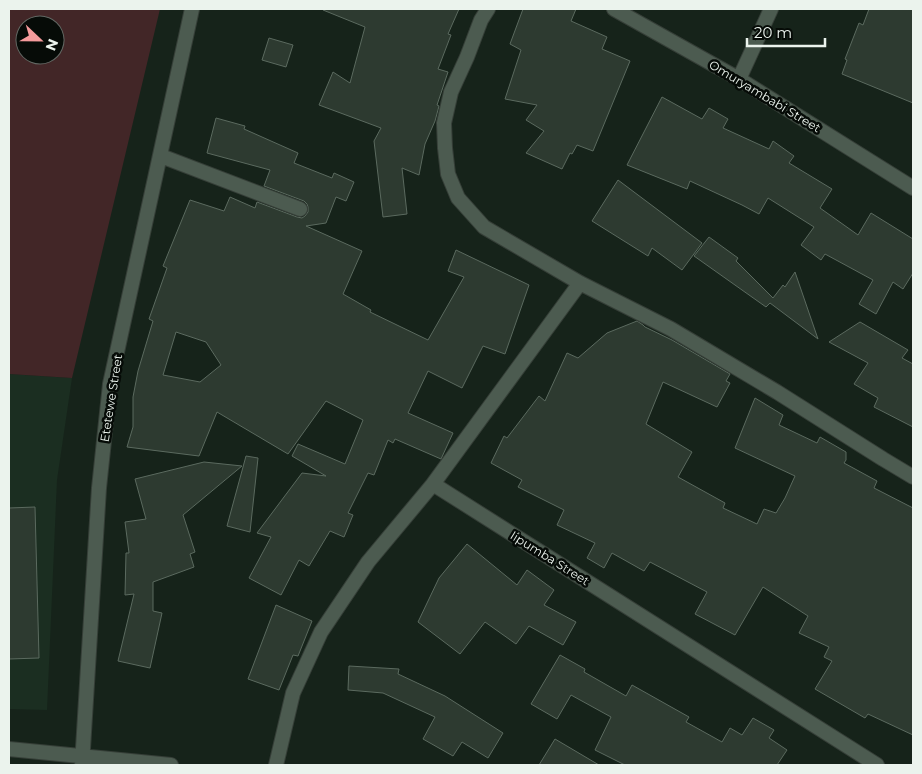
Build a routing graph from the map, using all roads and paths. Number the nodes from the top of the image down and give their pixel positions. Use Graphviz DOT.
graph roads {
  1 [pos="192,9"];
  2 [pos="488,9"];
  3 [pos="614,9"];
  4 [pos="771,9"];
  5 [pos="739,79"];
  6 [pos="161,156"];
  7 [pos="913,188"];
  8 [pos="300,209"];
  9 [pos="580,283"];
  10 [pos="913,477"];
  11 [pos="433,484"];
  12 [pos="9,749"];
  13 [pos="82,761"];
  14 [pos="171,765"];
  15 [pos="276,765"];
  16 [pos="877,765"];
  1 -- 6 [label="street, Etetewe Street"];
  2 -- 9 [label="street"];
  3 -- 5 [label="street, Omuryambabi Street"];
  4 -- 5 [label="street"];
  5 -- 7 [label="street, Omuryambabi Street"];
  6 -- 8 [label="street"];
  6 -- 13 [label="street, Etetewe Street"];
  9 -- 10 [label="street"];
  9 -- 11 [label="street"];
  11 -- 15 [label="street"];
  11 -- 16 [label="street, Iipumba Street"];
  12 -- 13 [label="street"];
  13 -- 14 [label="street"];
}
